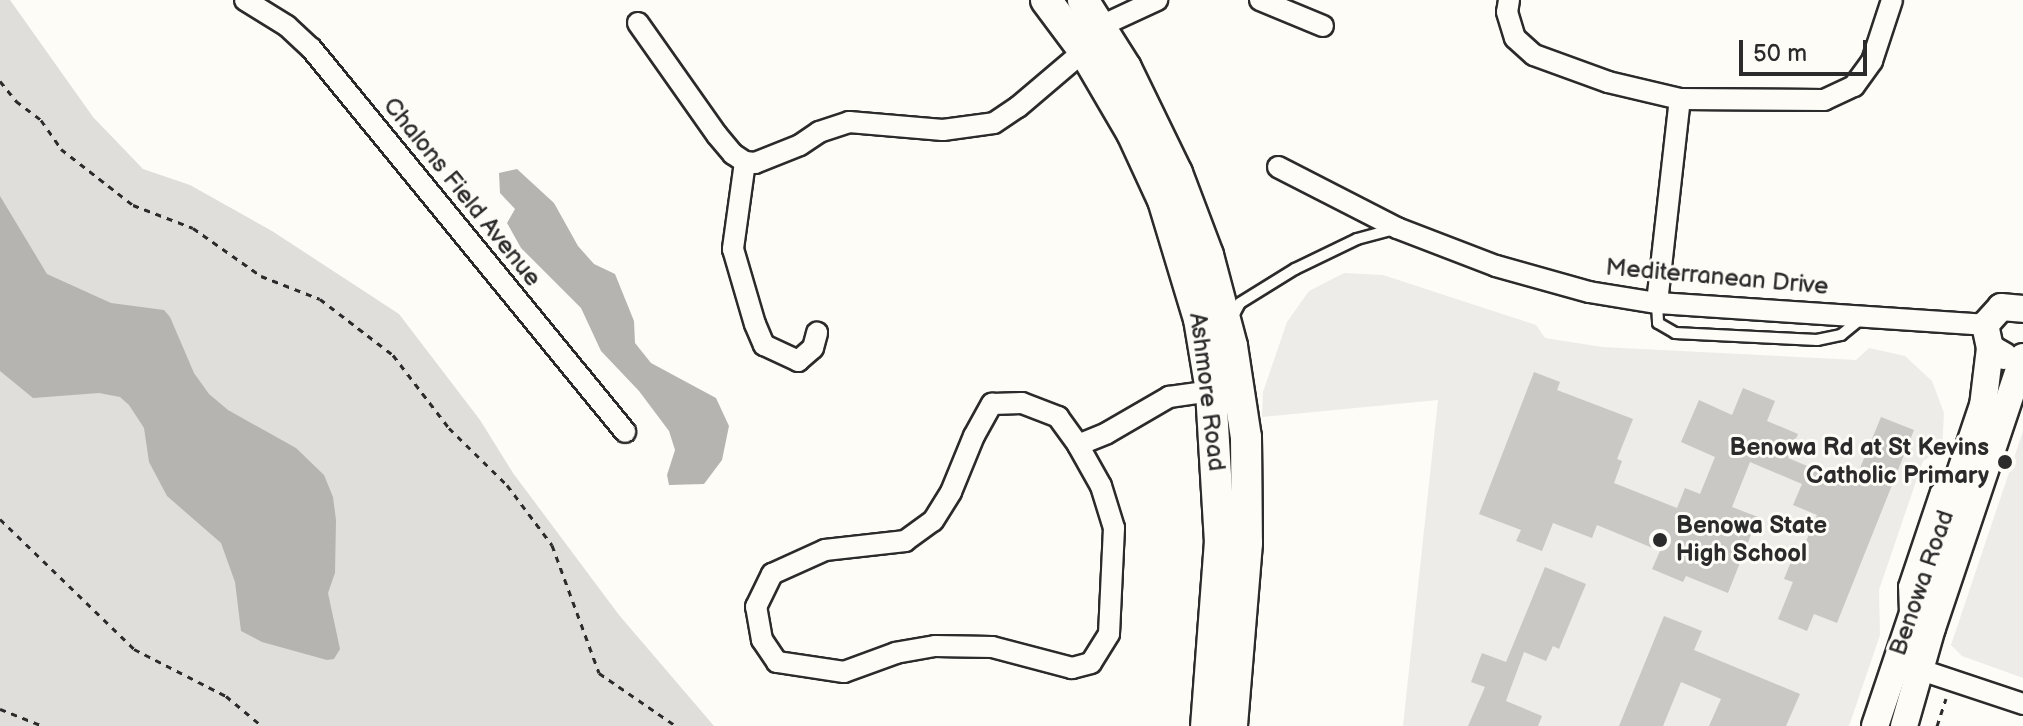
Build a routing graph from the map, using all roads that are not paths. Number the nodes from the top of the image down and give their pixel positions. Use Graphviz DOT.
graph roads {
  1 [pos="245,0"];
  2 [pos="1046,0"];
  3 [pos="1083,0"];
  4 [pos="1157,0"];
  5 [pos="1260,0"];
  6 [pos="1509,0"];
  7 [pos="1892,0"];
  8 [pos="638,23"];
  9 [pos="1323,26"];
  10 [pos="1093,38"];
  11 [pos="1680,99"];
  12 [pos="745,162"];
  13 [pos="1278,167"];
  14 [pos="1397,228"];
  15 [pos="1657,303"];
  16 [pos="2021,303"];
  17 [pos="1866,315"];
  18 [pos="1227,328"];
  19 [pos="817,333"];
  20 [pos="1987,336"];
  21 [pos="2023,355"];
  22 [pos="1211,391"];
  23 [pos="625,432"];
  24 [pos="1078,445"];
  25 [pos="1895,661"];
  26 [pos="1921,669"];
  27 [pos="2023,704"];
  28 [pos="1206,726"];
  29 [pos="1232,726"];
  30 [pos="1875,726"];
  31 [pos="1904,726"];
  1 -- 23 [label="street, Chalons Field Avenue"];
  2 -- 10 [label="main road, Ashmore Road"];
  3 -- 10 [label="main road, Ashmore Road"];
  4 -- 10 [label="street"];
  5 -- 9 [label="street"];
  6 -- 11 [label="street"];
  7 -- 11 [label="street"];
  8 -- 12 [label="street"];
  10 -- 12 [label="street"];
  10 -- 18 [label="main road, Ashmore Road"];
  10 -- 22 [label="main road, Ashmore Road"];
  11 -- 15 [label="street"];
  12 -- 19 [label="street"];
  13 -- 14 [label="street, Mediterranean Drive"];
  14 -- 15 [label="street, Mediterranean Drive"];
  14 -- 18 [label="lane"];
  15 -- 17 [label="street, Mediterranean Drive"];
  15 -- 17 [label="lane"];
  16 -- 20 [label="main road"];
  17 -- 20 [label="street, Mediterranean Drive"];
  18 -- 29 [label="main road, Ashmore Road"];
  20 -- 21 [label="main road"];
  20 -- 25 [label="main road, Benowa Road"];
  21 -- 26 [label="main road, Benowa Road"];
  22 -- 24 [label="street"];
  22 -- 28 [label="main road, Ashmore Road"];
  24 -- 24 [label="street"];
  25 -- 26 [label="street"];
  25 -- 30 [label="main road, Benowa Road"];
  26 -- 27 [label="street"];
  26 -- 31 [label="main road, Benowa Road"];
}
